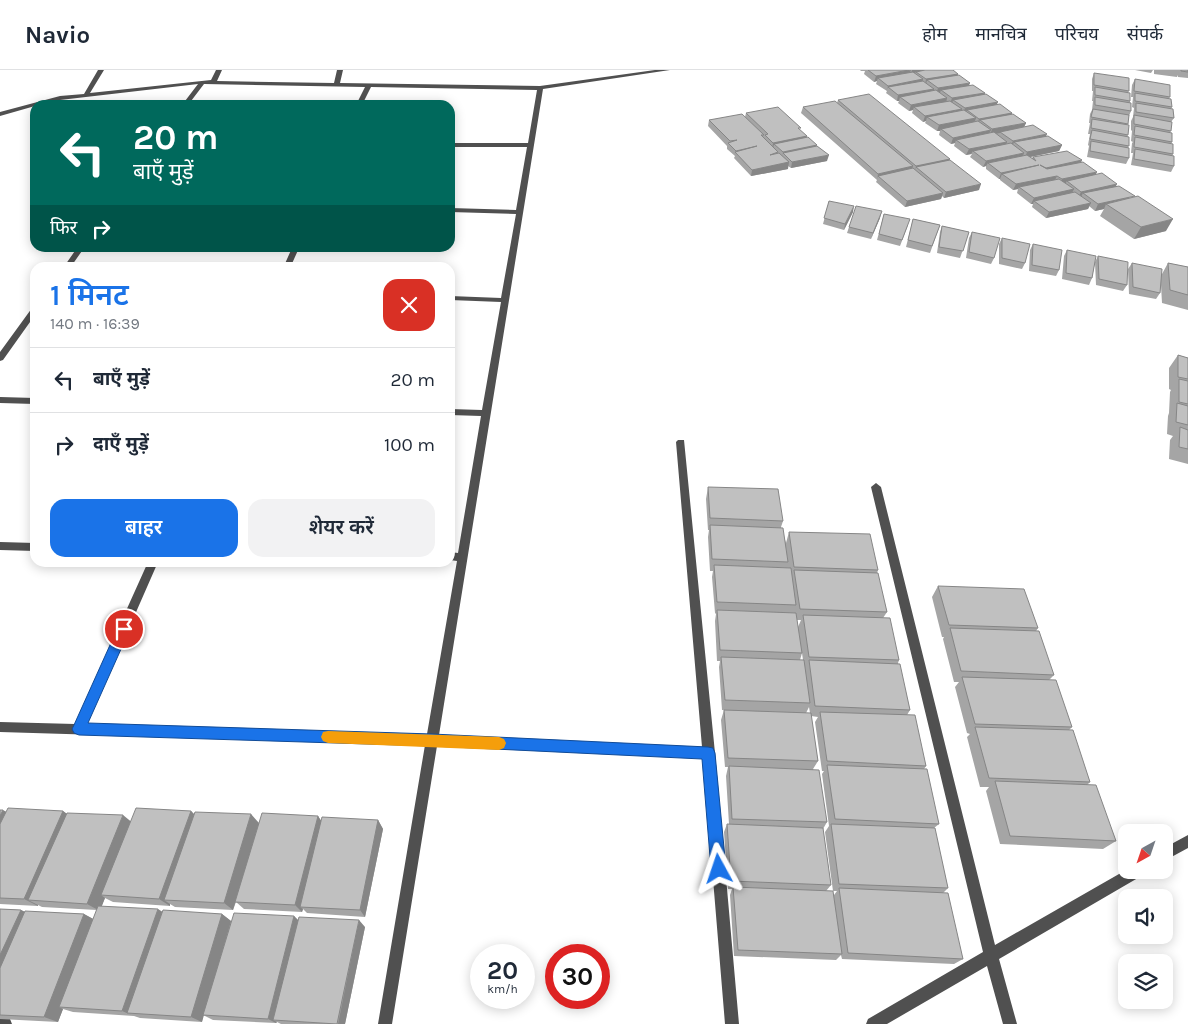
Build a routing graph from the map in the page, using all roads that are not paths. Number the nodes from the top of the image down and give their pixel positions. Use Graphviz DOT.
graph roads {
  1 [pos="101,70"];
  2 [pos="219,70"];
  3 [pos="340,70"];
  4 [pos="667,70"];
  5 [pos="202,82"];
  6 [pos="213,82"];
  7 [pos="337,84"];
  8 [pos="369,84"];
  9 [pos="540,88"];
  10 [pos="86,95"];
  11 [pos="52,100"];
  12 [pos="188,100"];
  13 [pos="361,100"];
  14 [pos="30,106"];
  15 [pos="0,114"];
  16 [pos="455,145"];
  17 [pos="530,145"];
  18 [pos="455,210"];
  19 [pos="519,212"];
  20 [pos="455,298"];
  21 [pos="505,300"];
  22 [pos="30,317"];
  23 [pos="0,358"];
  24 [pos="0,400"];
  25 [pos="30,401"];
  26 [pos="455,412"];
  27 [pos="486,413"];
  28 [pos="681,442"];
  29 [pos="876,487"];
  30 [pos="0,546"];
  31 [pos="30,547"];
  32 [pos="455,556"];
  33 [pos="462,557"];
  34 [pos="152,567"];
  35 [pos="0,726"];
  36 [pos="79,729"];
  37 [pos="432,740"];
  38 [pos="708,753"];
  39 [pos="1188,841"];
  40 [pos="1173,850"];
  41 [pos="1123,879"];
  42 [pos="991,956"];
  43 [pos="0,1024"];
  44 [pos="5,1024"];
  45 [pos="385,1024"];
  46 [pos="732,1024"];
  47 [pos="873,1024"];
  48 [pos="1010,1024"];
  1 -- 10 [label="street"];
  2 -- 6 [label="street"];
  3 -- 7 [label="street"];
  4 -- 9 [label="street"];
  5 -- 6 [label="street"];
  5 -- 10 [label="street"];
  5 -- 12 [label="street"];
  6 -- 7 [label="street"];
  7 -- 8 [label="street"];
  8 -- 9 [label="street"];
  8 -- 13 [label="street"];
  9 -- 17 [label="street"];
  10 -- 11 [label="street"];
  14 -- 15 [label="street"];
  16 -- 17 [label="street"];
  17 -- 19 [label="street"];
  18 -- 19 [label="street"];
  19 -- 21 [label="street"];
  20 -- 21 [label="street"];
  21 -- 27 [label="street"];
  22 -- 23 [label="street"];
  24 -- 25 [label="street"];
  26 -- 27 [label="street"];
  27 -- 33 [label="street"];
  28 -- 38 [label="street"];
  29 -- 42 [label="street"];
  30 -- 31 [label="street"];
  32 -- 33 [label="street"];
  33 -- 37 [label="street"];
  34 -- 36 [label="street"];
  35 -- 36 [label="street"];
  36 -- 37 [label="street"];
  37 -- 38 [label="street"];
  37 -- 45 [label="street"];
  38 -- 46 [label="street"];
  39 -- 40 [label="street"];
  41 -- 42 [label="street"];
  42 -- 47 [label="street"];
  42 -- 48 [label="street"];
  43 -- 44 [label="street"];
}
